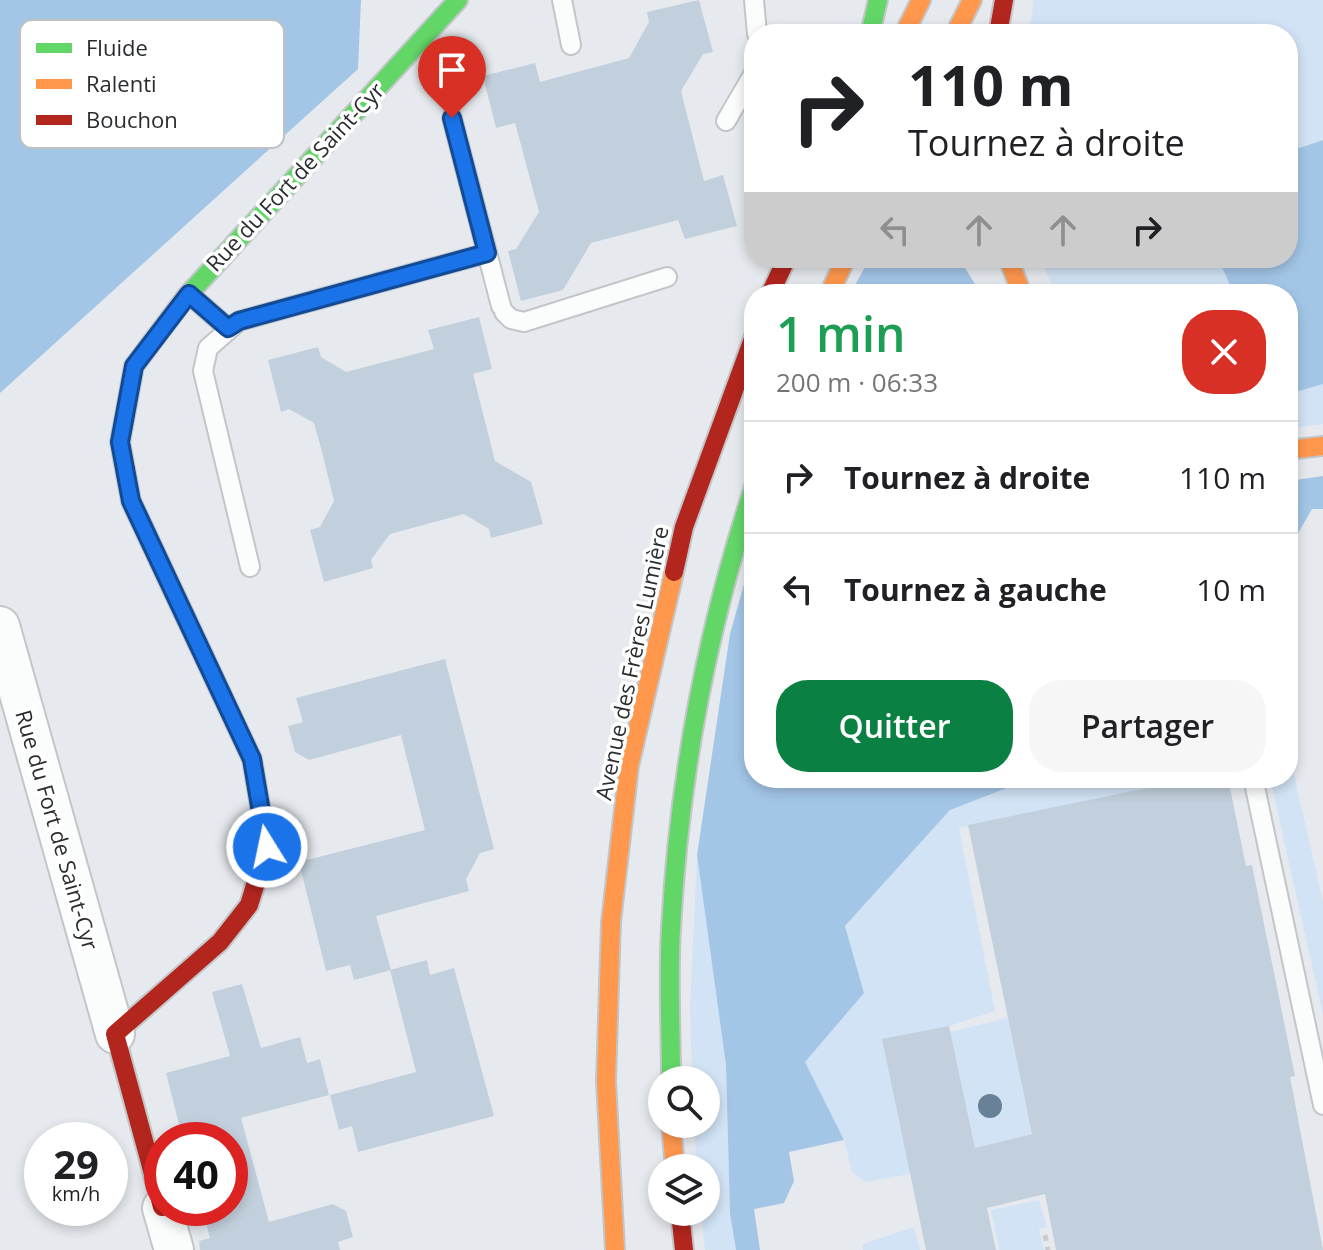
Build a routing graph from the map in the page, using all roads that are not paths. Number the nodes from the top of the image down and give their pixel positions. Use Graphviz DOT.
graph roads {
  1 [pos="458,0"];
  2 [pos="562,0"];
  3 [pos="754,0"];
  4 [pos="878,0"];
  5 [pos="921,0"];
  6 [pos="972,0"];
  7 [pos="1004,0"];
  8 [pos="756,24"];
  9 [pos="872,24"];
  10 [pos="909,24"];
  11 [pos="960,24"];
  12 [pos="1000,24"];
  13 [pos="571,45"];
  14 [pos="744,90"];
  15 [pos="452,118"];
  16 [pos="726,121"];
  17 [pos="487,253"];
  18 [pos="667,277"];
  19 [pos="189,294"];
  20 [pos="228,328"];
  21 [pos="744,363"];
  22 [pos="1323,446"];
  23 [pos="1298,449"];
  24 [pos="744,515"];
  25 [pos="250,567"];
  26 [pos="0,626"];
  27 [pos="1255,788"];
  28 [pos="115,1034"];
  29 [pos="671,1066"];
  30 [pos="1323,1105"];
  31 [pos="144,1141"];
  32 [pos="167,1226"];
  33 [pos="681,1226"];
  34 [pos="174,1250"];
  35 [pos="615,1250"];
  36 [pos="684,1250"];
  1 -- 19 [label="main road, Rue du Fort de Saint-Cyr"];
  2 -- 13 [label="lane"];
  3 -- 8 [label="lane"];
  4 -- 9 [label="main road"];
  5 -- 10 [label="main road"];
  6 -- 11 [label="main road"];
  7 -- 12 [label="main road"];
  14 -- 16 [label="lane"];
  15 -- 17 [label="lane"];
  17 -- 18 [label="lane"];
  17 -- 20 [label="lane"];
  19 -- 20 [label="lane"];
  19 -- 28 [label="main road, Rue du Fort de Saint-Cyr"];
  20 -- 25 [label="lane"];
  21 -- 35 [label="main road, Avenue des Frères Lumière"];
  22 -- 23 [label="main road"];
  24 -- 29 [label="main road"];
  26 -- 28 [label="street, Rue du Fort de Saint-Cyr"];
  27 -- 30 [label="lane"];
  28 -- 31 [label="main road, Rue du Fort de Saint-Cyr"];
  32 -- 34 [label="street, Rue du Fort de Saint-Cyr"];
  33 -- 36 [label="main road"];
}
